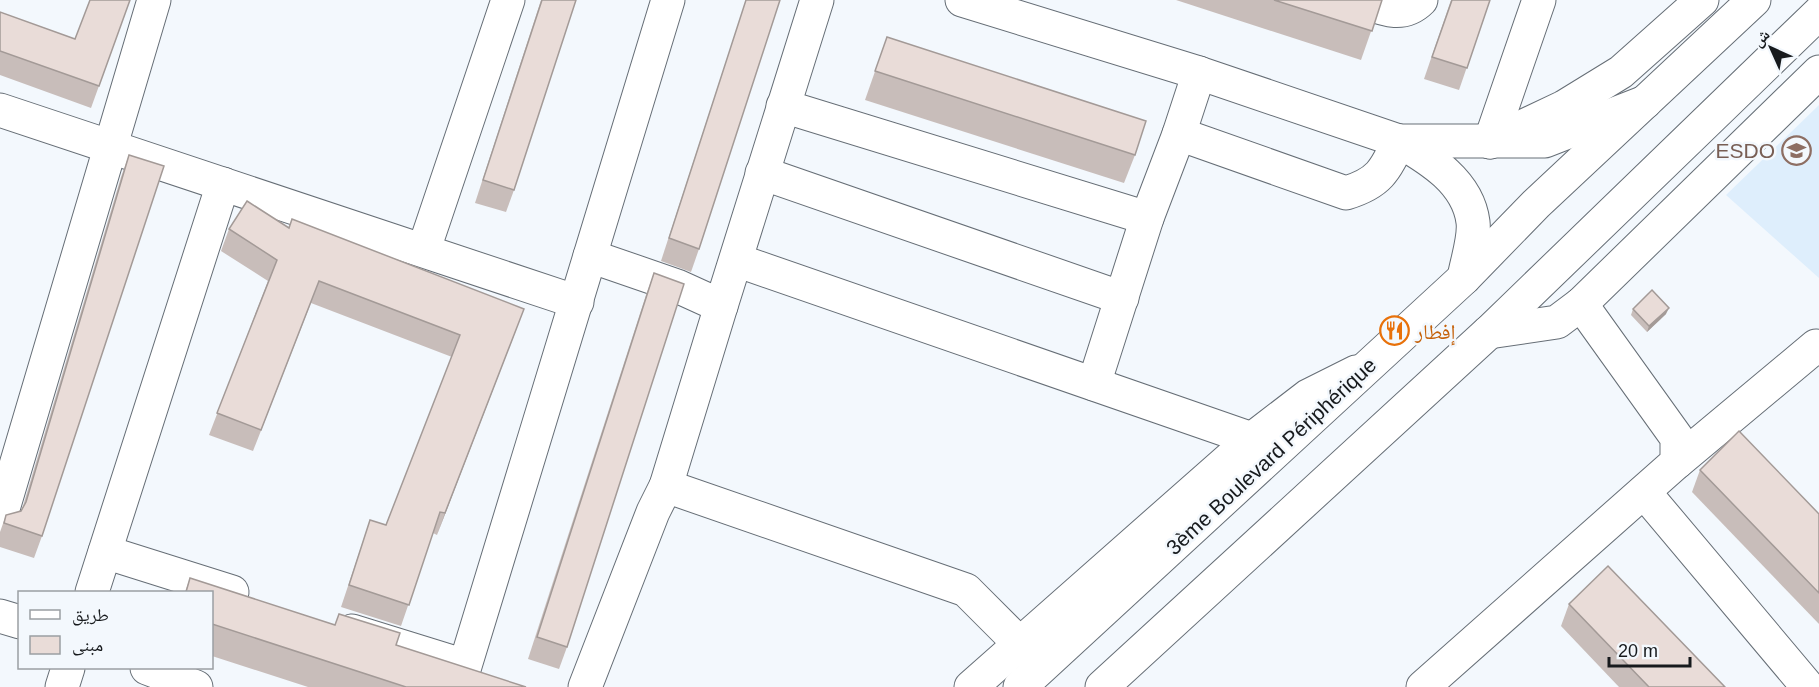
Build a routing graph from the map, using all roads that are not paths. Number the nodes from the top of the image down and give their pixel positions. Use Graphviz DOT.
graph roads {
  1 [pos="154,0"];
  2 [pos="507,0"];
  3 [pos="668,0"];
  4 [pos="817,0"];
  5 [pos="962,0"];
  6 [pos="1358,0"];
  7 [pos="1421,0"];
  8 [pos="1539,0"];
  9 [pos="1702,0"];
  10 [pos="1754,0"];
  11 [pos="1004,6"];
  12 [pos="1819,13"];
  13 [pos="1819,72"];
  14 [pos="1199,73"];
  15 [pos="1647,101"];
  16 [pos="783,106"];
  17 [pos="0,110"];
  18 [pos="1179,134"];
  19 [pos="1399,141"];
  20 [pos="1490,142"];
  21 [pos="112,147"];
  22 [pos="762,173"];
  23 [pos="223,183"];
  24 [pos="1147,218"];
  25 [pos="424,249"];
  26 [pos="591,256"];
  27 [pos="736,260"];
  28 [pos="1464,278"];
  29 [pos="1122,298"];
  30 [pos="577,302"];
  31 [pos="1581,304"];
  32 [pos="721,306"];
  33 [pos="1489,332"];
  34 [pos="1819,349"];
  35 [pos="1368,366"];
  36 [pos="1094,384"];
  37 [pos="1252,439"];
  38 [pos="1677,462"];
  39 [pos="666,486"];
  40 [pos="1644,492"];
  41 [pos="0,519"];
  42 [pos="105,552"];
  43 [pos="92,591"];
  44 [pos="262,602"];
  45 [pos="0,616"];
  46 [pos="318,620"];
  47 [pos="18,621"];
  48 [pos="1019,643"];
  49 [pos="465,666"];
  50 [pos="68,669"];
  51 [pos="150,669"];
  52 [pos="496,679"];
  53 [pos="62,687"];
  54 [pos="196,687"];
  55 [pos="585,687"];
  56 [pos="971,687"];
  57 [pos="1020,687"];
  58 [pos="1102,687"];
  59 [pos="1423,687"];
  60 [pos="1808,687"];
  1 -- 21 [label="main road"];
  2 -- 25 [label="main road"];
  3 -- 26 [label="main road"];
  4 -- 16 [label="main road"];
  5 -- 11 [label="main road"];
  6 -- 7 [label="main road"];
  8 -- 20 [label="main road"];
  9 -- 20 [label="main road"];
  10 -- 15 [label="main road, 3ème Boulevard Périphérique"];
  11 -- 14 [label="main road"];
  12 -- 33 [label="main road"];
  13 -- 31 [label="main road"];
  14 -- 18 [label="main road"];
  14 -- 19 [label="main road"];
  15 -- 20 [label="main road"];
  15 -- 28 [label="main road, 3ème Boulevard Périphérique"];
  16 -- 22 [label="main road"];
  16 -- 24 [label="main road"];
  17 -- 21 [label="main road"];
  18 -- 19 [label="main road"];
  18 -- 24 [label="main road"];
  19 -- 20 [label="main road"];
  19 -- 28 [label="main road"];
  21 -- 23 [label="main road"];
  21 -- 41 [label="main road"];
  22 -- 27 [label="main road"];
  22 -- 29 [label="main road"];
  23 -- 25 [label="main road"];
  23 -- 42 [label="main road"];
  24 -- 29 [label="main road"];
  25 -- 30 [label="main road"];
  26 -- 30 [label="main road"];
  26 -- 32 [label="main road"];
  27 -- 32 [label="main road"];
  27 -- 36 [label="main road"];
  28 -- 35 [label="main road, 3ème Boulevard Périphérique"];
  29 -- 36 [label="main road"];
  30 -- 49 [label="main road"];
  31 -- 33 [label="main road"];
  31 -- 38 [label="main road"];
  32 -- 39 [label="main road"];
  33 -- 58 [label="main road"];
  34 -- 38 [label="main road"];
  35 -- 37 [label="main road"];
  35 -- 57 [label="main road, 3ème Boulevard Périphérique"];
  36 -- 37 [label="main road"];
  37 -- 48 [label="main road"];
  38 -- 40 [label="main road"];
  39 -- 48 [label="main road"];
  39 -- 55 [label="main road"];
  40 -- 59 [label="main road"];
  40 -- 60 [label="main road"];
  42 -- 43 [label="main road"];
  42 -- 44 [label="main road"];
  45 -- 47 [label="main road"];
  46 -- 49 [label="main road"];
  48 -- 56 [label="main road"];
  49 -- 52 [label="main road"];
  50 -- 53 [label="main road"];
  51 -- 54 [label="main road"];
}
